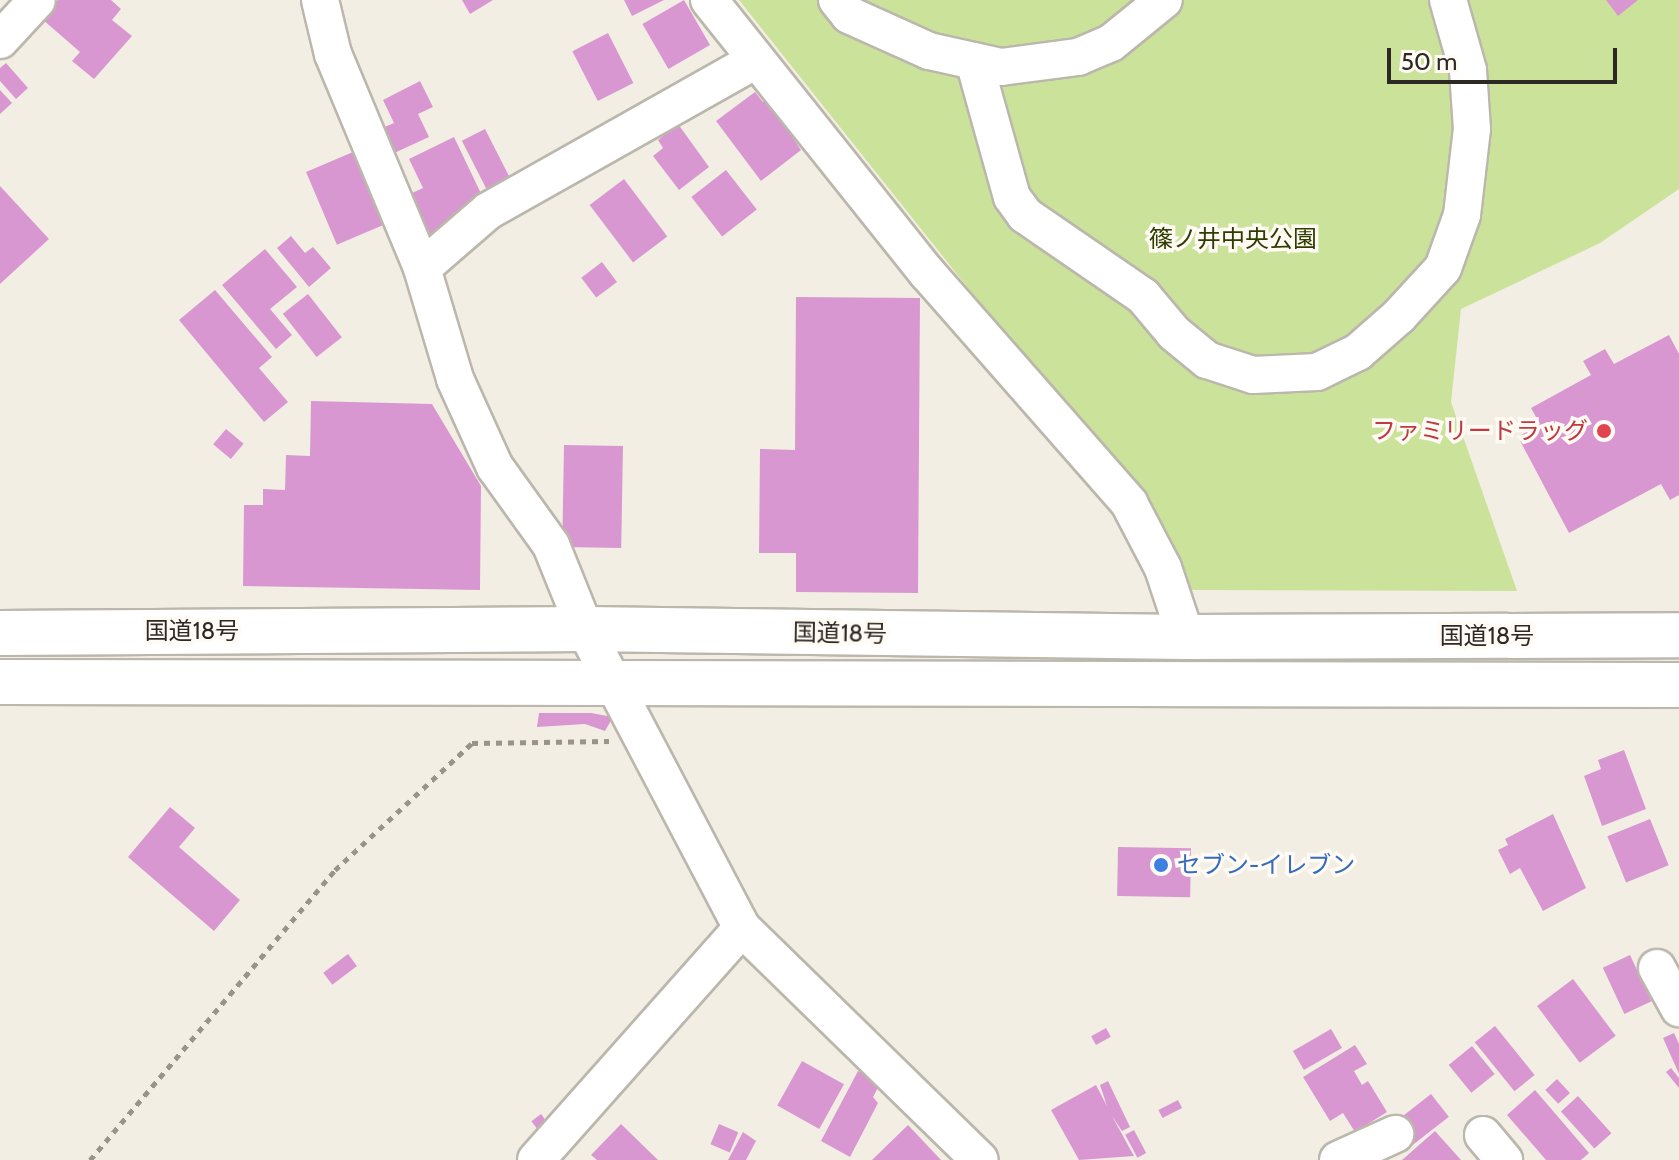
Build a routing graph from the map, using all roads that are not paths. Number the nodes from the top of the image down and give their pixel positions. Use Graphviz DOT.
graph roads {
  1 [pos="37,0"];
  2 [pos="320,0"];
  3 [pos="709,0"];
  4 [pos="837,0"];
  5 [pos="1164,0"];
  6 [pos="1448,0"];
  7 [pos="0,40"];
  8 [pos="754,61"];
  9 [pos="974,61"];
  10 [pos="422,268"];
  11 [pos="585,629"];
  12 [pos="0,633"];
  13 [pos="1679,635"];
  14 [pos="1186,637"];
  15 [pos="610,680"];
  16 [pos="0,682"];
  17 [pos="1679,685"];
  18 [pos="742,928"];
  19 [pos="1657,968"];
  20 [pos="1679,1008"];
  21 [pos="1395,1134"];
  22 [pos="536,1160"];
  23 [pos="980,1160"];
  24 [pos="1338,1160"];
  1 -- 7 [label="street"];
  2 -- 10 [label="street"];
  3 -- 8 [label="street"];
  4 -- 9 [label="street"];
  5 -- 9 [label="street"];
  6 -- 9 [label="street"];
  8 -- 10 [label="street"];
  8 -- 14 [label="street"];
  10 -- 11 [label="street"];
  11 -- 12 [label="highway, 国道18号"];
  11 -- 14 [label="highway, 国道18号"];
  11 -- 15 [label="street"];
  13 -- 14 [label="highway, 国道18号"];
  15 -- 16 [label="highway, 国道18号"];
  15 -- 17 [label="highway, 国道18号"];
  15 -- 18 [label="street"];
  18 -- 22 [label="street"];
  18 -- 23 [label="street"];
  19 -- 20 [label="street"];
  21 -- 24 [label="street"];
}
